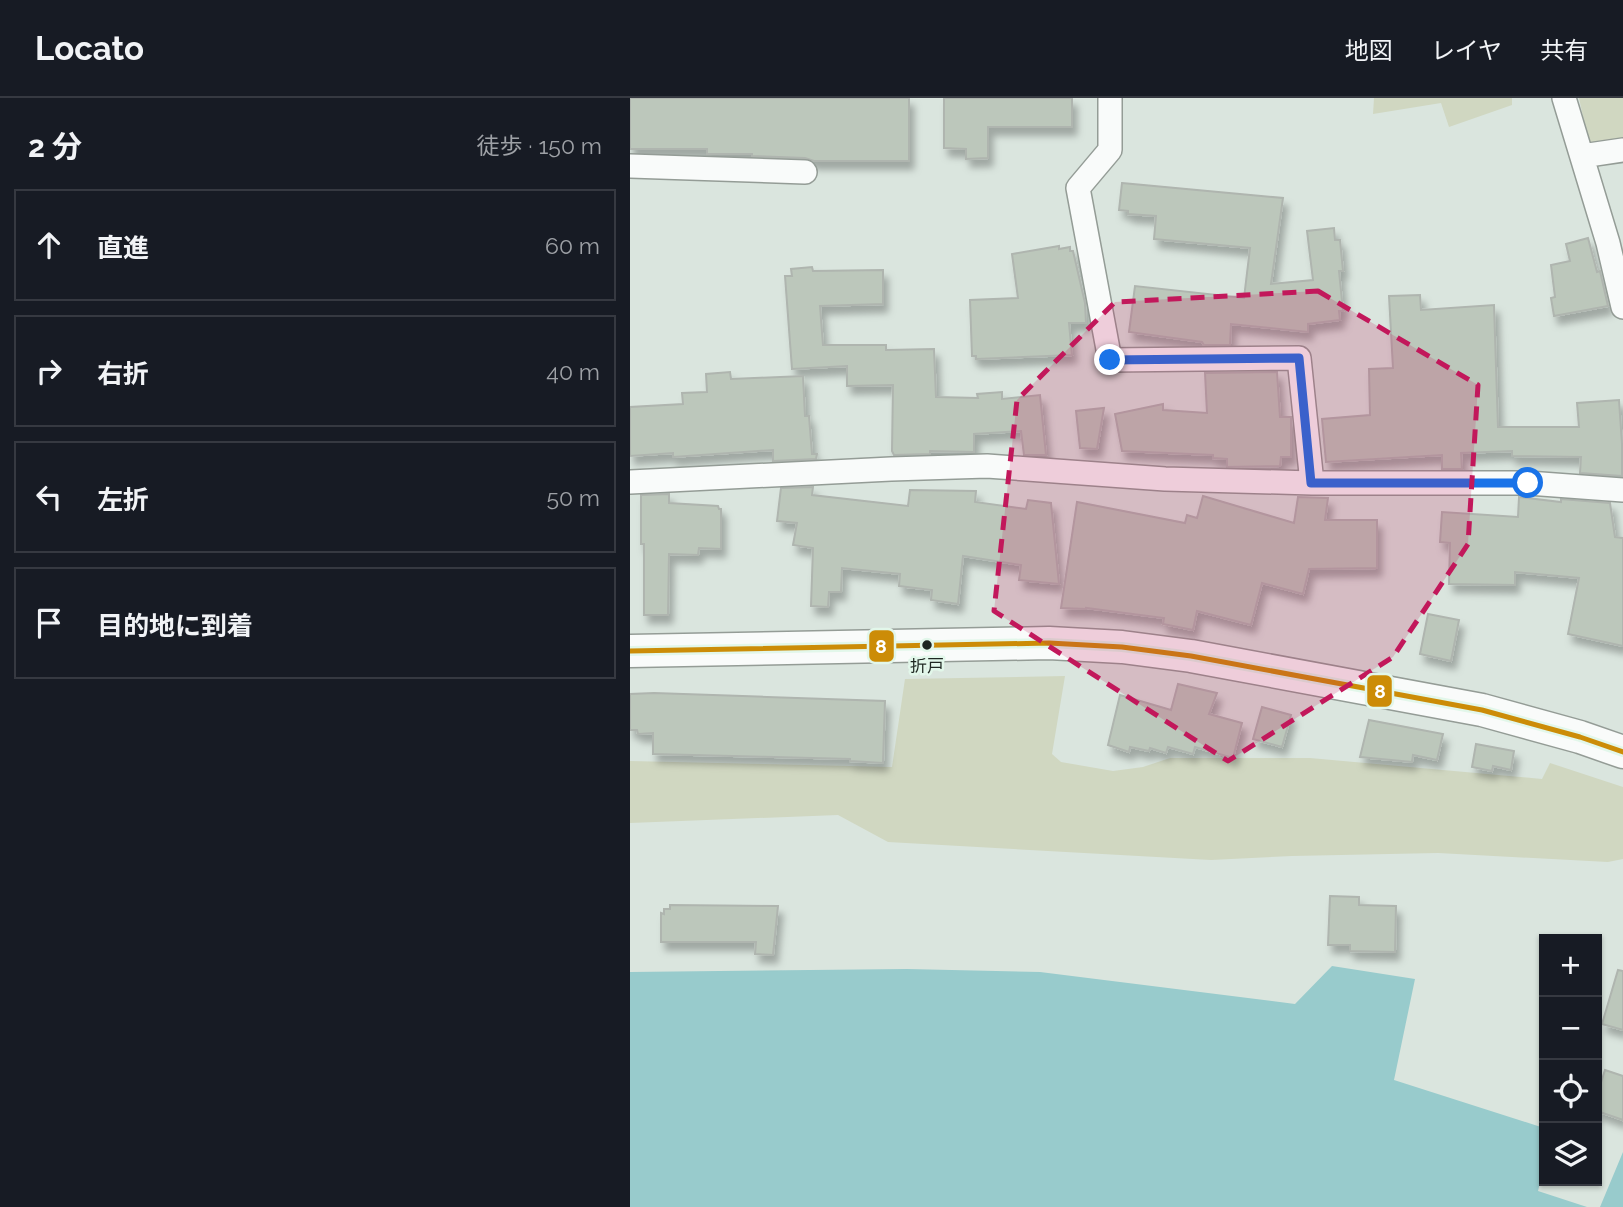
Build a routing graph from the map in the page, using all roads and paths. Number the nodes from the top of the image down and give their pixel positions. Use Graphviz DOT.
graph roads {
  1 [pos="1110,98"];
  2 [pos="1564,98"];
  3 [pos="1623,150"];
  4 [pos="1582,156"];
  5 [pos="630,166"];
  6 [pos="805,172"];
  7 [pos="1615,241"];
  8 [pos="1623,307"];
  9 [pos="630,482"];
  10 [pos="1311,483"];
  11 [pos="1623,490"];
  12 [pos="630,651"];
  13 [pos="1623,752"];
  1 -- 10 [label="street"];
  2 -- 4 [label="street"];
  3 -- 4 [label="street"];
  4 -- 7 [label="street"];
  5 -- 6 [label="street"];
  7 -- 8 [label="street"];
  9 -- 10 [label="street"];
  10 -- 11 [label="street"];
  12 -- 13 [label="main road"];
}
